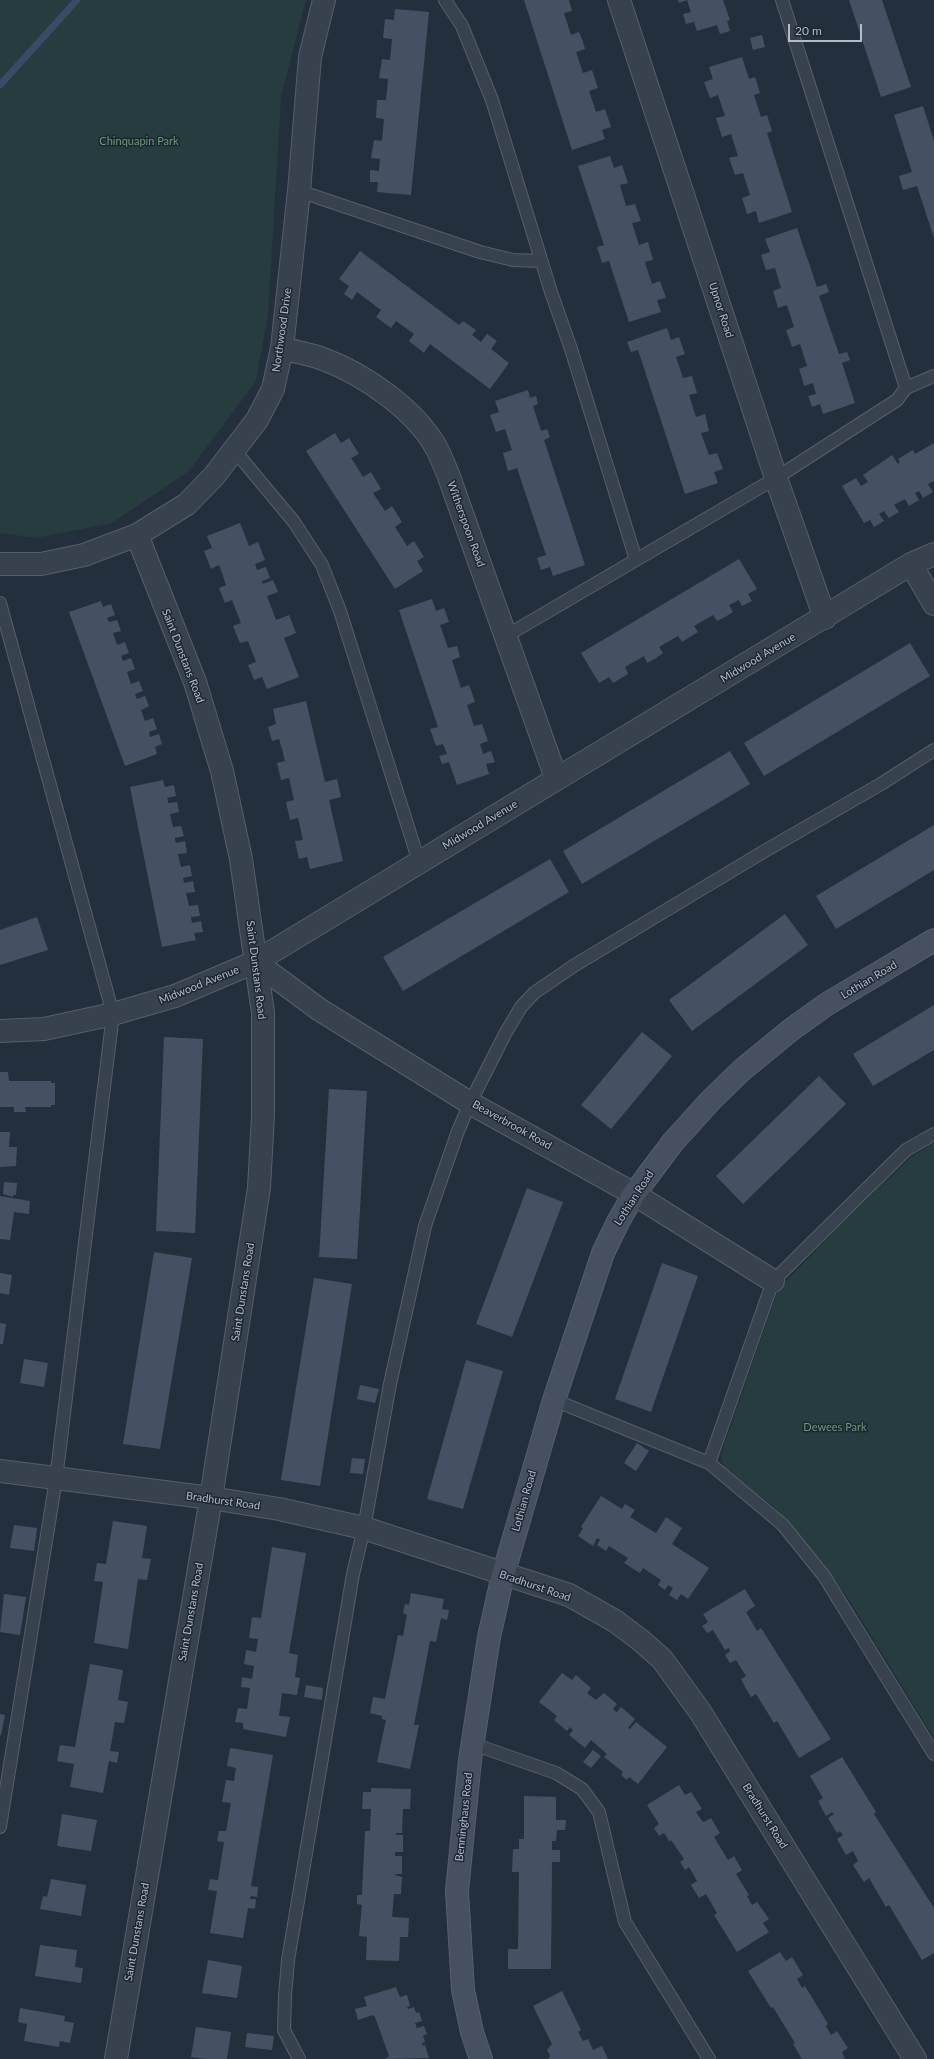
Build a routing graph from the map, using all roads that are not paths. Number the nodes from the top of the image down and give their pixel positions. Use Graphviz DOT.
graph roads {
  1 [pos="324,0"];
  2 [pos="445,0"];
  3 [pos="619,0"];
  4 [pos="782,0"];
  5 [pos="299,191"];
  6 [pos="541,262"];
  7 [pos="282,348"];
  8 [pos="934,376"];
  9 [pos="906,388"];
  10 [pos="235,451"];
  11 [pos="776,478"];
  12 [pos="137,535"];
  13 [pos="934,554"];
  14 [pos="636,560"];
  15 [pos="0,564"];
  16 [pos="911,564"];
  17 [pos="0,603"];
  18 [pos="934,604"];
  19 [pos="825,618"];
  20 [pos="506,636"];
  21 [pos="934,750"];
  22 [pos="556,778"];
  23 [pos="419,862"];
  24 [pos="934,940"];
  25 [pos="255,962"];
  26 [pos="114,1014"];
  27 [pos="0,1031"];
  28 [pos="470,1102"];
  29 [pos="934,1134"];
  30 [pos="634,1194"];
  31 [pos="773,1281"];
  32 [pos="554,1400"];
  33 [pos="709,1463"];
  34 [pos="0,1471"];
  35 [pos="56,1479"];
  36 [pos="211,1498"];
  37 [pos="364,1528"];
  38 [pos="503,1575"];
  39 [pos="474,1744"];
  40 [pos="934,1754"];
  41 [pos="0,1826"];
  42 [pos="116,2059"];
  43 [pos="299,2059"];
  44 [pos="481,2059"];
  45 [pos="709,2059"];
  46 [pos="915,2059"];
  1 -- 5 [label="street, Northwood Drive"];
  2 -- 6 [label="lane"];
  3 -- 11 [label="street, Upnor Road"];
  4 -- 9 [label="lane"];
  5 -- 6 [label="lane"];
  5 -- 7 [label="street, Northwood Drive"];
  6 -- 14 [label="lane"];
  7 -- 10 [label="street, Northwood Drive"];
  7 -- 20 [label="street, Witherspoon Road"];
  8 -- 9 [label="lane"];
  9 -- 11 [label="lane"];
  10 -- 12 [label="street, Northwood Drive"];
  10 -- 23 [label="lane"];
  11 -- 14 [label="lane"];
  11 -- 19 [label="street, Upnor Road"];
  12 -- 15 [label="street, Northwood Drive"];
  12 -- 25 [label="street, Saint Dunstans Road"];
  13 -- 16 [label="street, Midwood Avenue"];
  14 -- 20 [label="lane"];
  16 -- 18 [label="street"];
  16 -- 19 [label="street, Midwood Avenue"];
  17 -- 26 [label="lane"];
  19 -- 22 [label="street, Midwood Avenue"];
  20 -- 22 [label="street, Witherspoon Road"];
  21 -- 28 [label="lane"];
  22 -- 23 [label="street, Midwood Avenue"];
  23 -- 25 [label="street, Midwood Avenue"];
  24 -- 30 [label="street, Lothian Road"];
  25 -- 26 [label="street, Midwood Avenue"];
  25 -- 28 [label="street, Beaverbrook Road"];
  25 -- 36 [label="street, Saint Dunstans Road"];
  26 -- 27 [label="street, Midwood Avenue"];
  26 -- 35 [label="lane"];
  28 -- 30 [label="street, Beaverbrook Road"];
  28 -- 37 [label="lane"];
  29 -- 31 [label="lane"];
  30 -- 31 [label="street, Beaverbrook Road"];
  30 -- 32 [label="street, Lothian Road"];
  31 -- 33 [label="lane"];
  32 -- 33 [label="lane"];
  32 -- 38 [label="street, Lothian Road"];
  33 -- 40 [label="lane"];
  34 -- 35 [label="street, Bradhurst Road"];
  35 -- 36 [label="street, Bradhurst Road"];
  35 -- 41 [label="lane"];
  36 -- 37 [label="street, Bradhurst Road"];
  36 -- 42 [label="street, Saint Dunstans Road"];
  37 -- 38 [label="street, Bradhurst Road"];
  37 -- 43 [label="lane"];
  38 -- 39 [label="street, Benninghaus Road"];
  38 -- 46 [label="street, Bradhurst Road"];
  39 -- 44 [label="street, Benninghaus Road"];
  39 -- 45 [label="lane"];
}
